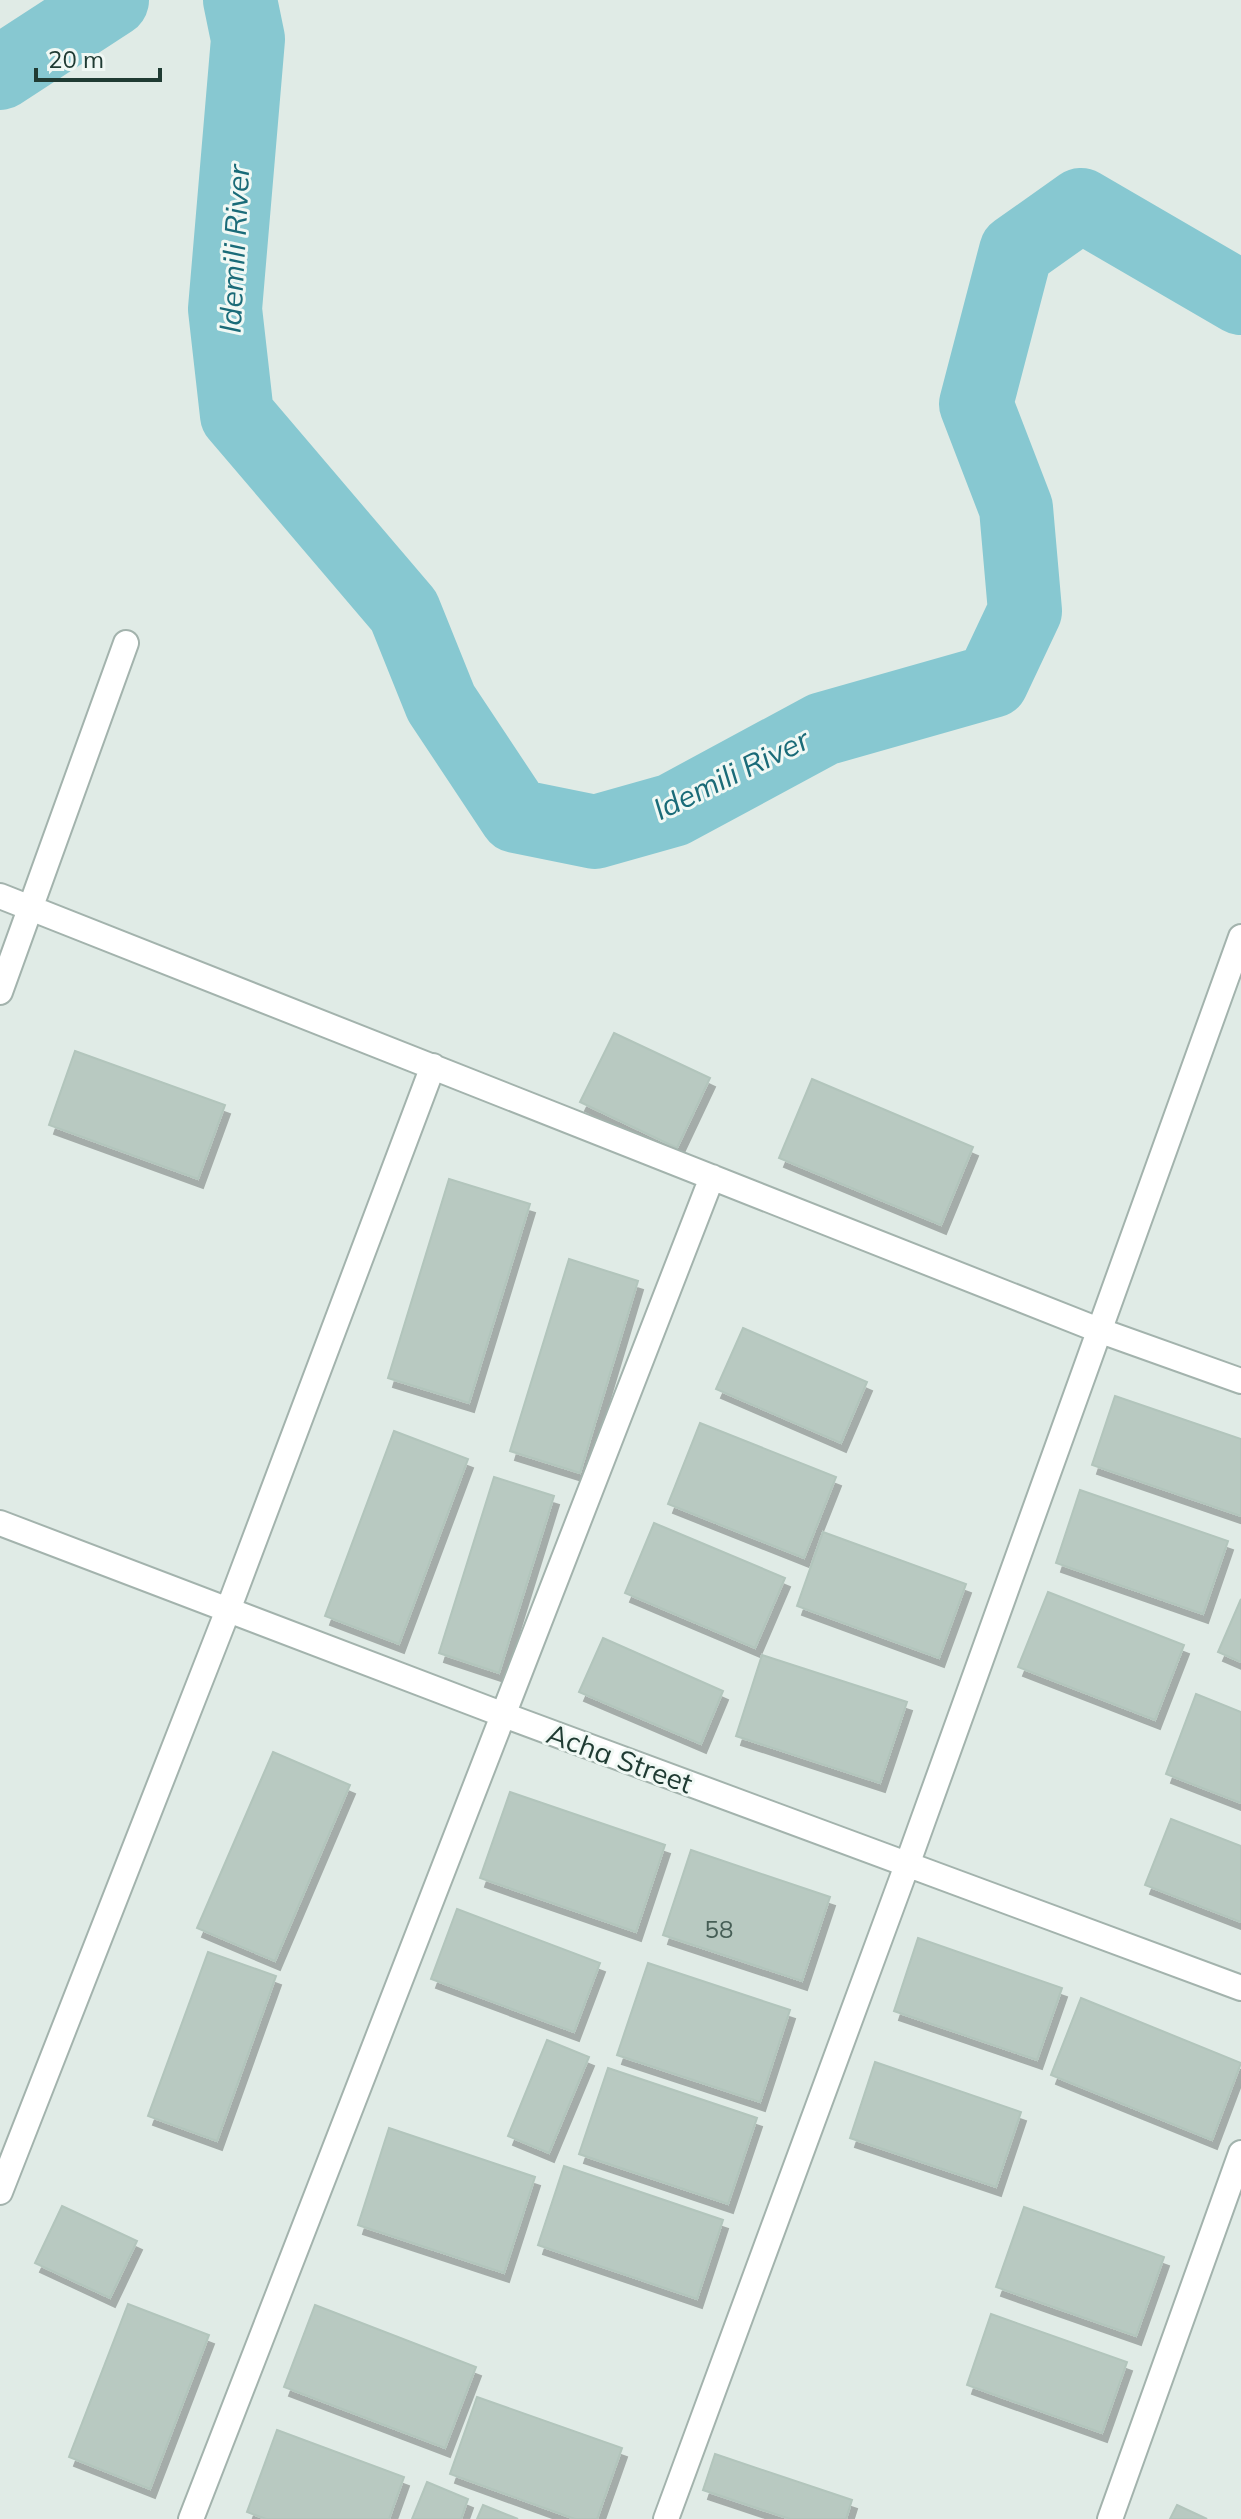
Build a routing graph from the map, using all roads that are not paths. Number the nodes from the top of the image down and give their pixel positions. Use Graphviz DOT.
graph roads {
  1 [pos="126,643"];
  2 [pos="0,896"];
  3 [pos="30,908"];
  4 [pos="1241,937"];
  5 [pos="0,992"];
  6 [pos="433,1066"];
  7 [pos="712,1177"];
  8 [pos="1101,1331"];
  9 [pos="1241,1381"];
  10 [pos="0,1523"];
  11 [pos="228,1610"];
  12 [pos="504,1715"];
  13 [pos="907,1865"];
  14 [pos="1241,1988"];
  15 [pos="1241,2153"];
  16 [pos="0,2192"];
  17 [pos="191,2519"];
  18 [pos="666,2519"];
  19 [pos="1110,2519"];
  1 -- 3 [label="street"];
  2 -- 3 [label="street"];
  3 -- 5 [label="street"];
  3 -- 6 [label="street"];
  4 -- 8 [label="street"];
  6 -- 7 [label="street"];
  6 -- 11 [label="street"];
  7 -- 8 [label="street"];
  7 -- 12 [label="street"];
  8 -- 9 [label="street"];
  8 -- 13 [label="street"];
  10 -- 11 [label="street, Acha Street"];
  11 -- 12 [label="street, Acha Street"];
  11 -- 16 [label="street"];
  12 -- 13 [label="street, Acha Street"];
  12 -- 17 [label="street"];
  13 -- 14 [label="street, Acha Street"];
  13 -- 18 [label="street"];
  15 -- 19 [label="street"];
}
